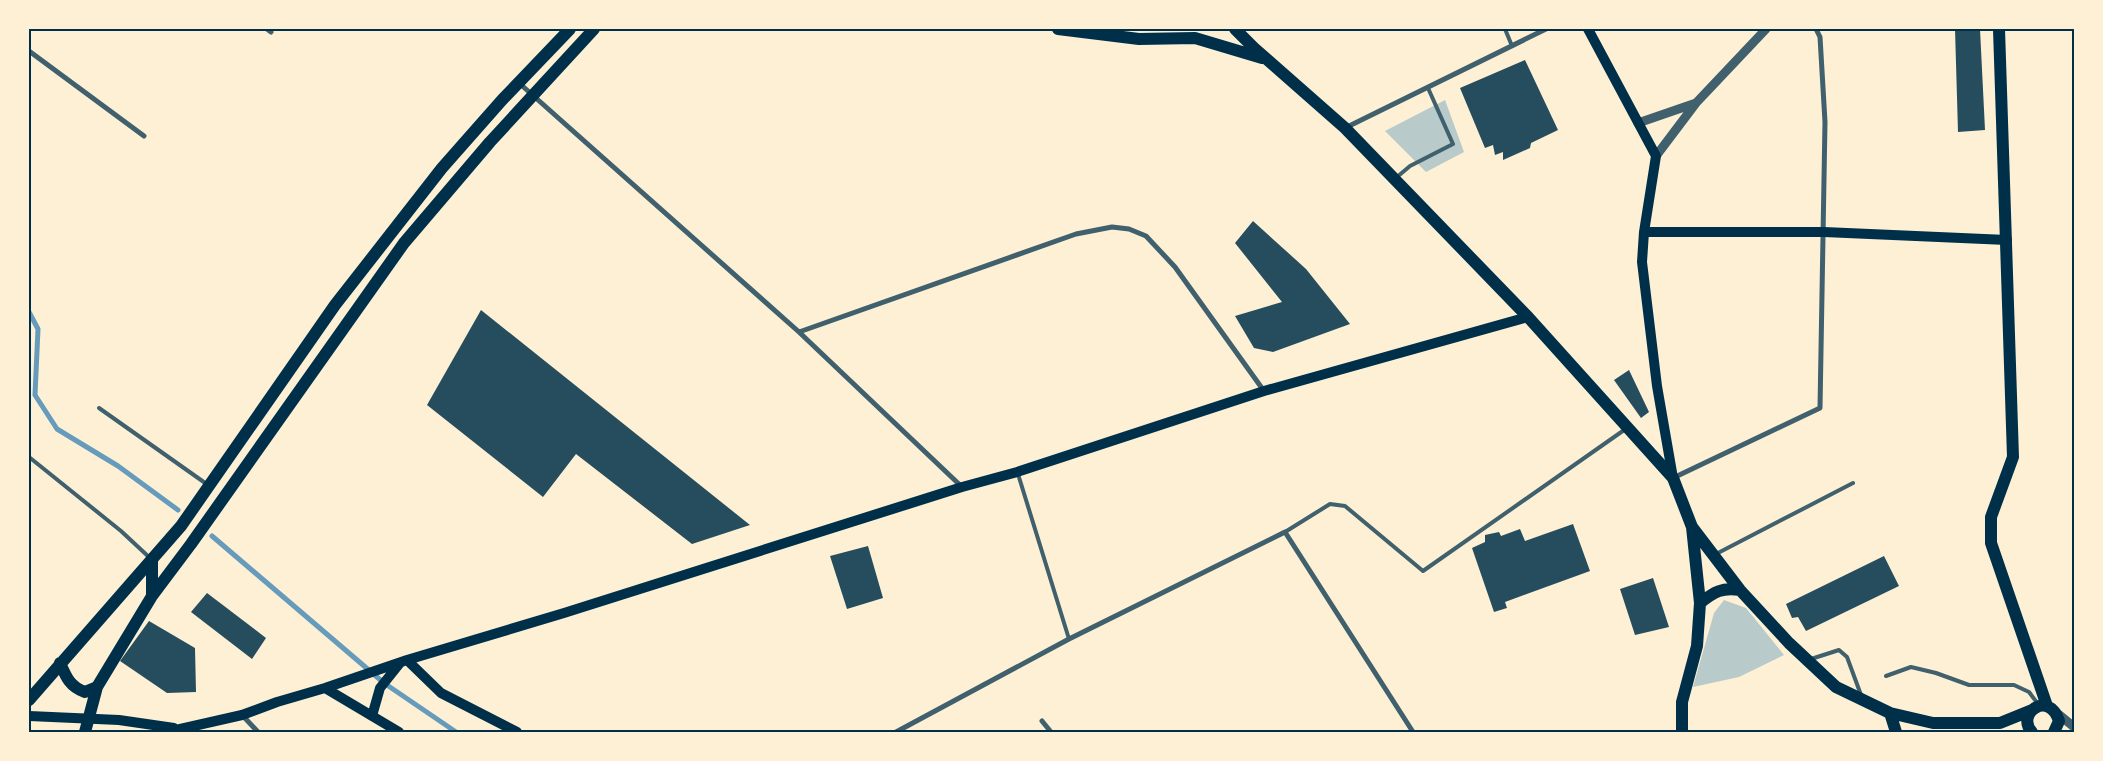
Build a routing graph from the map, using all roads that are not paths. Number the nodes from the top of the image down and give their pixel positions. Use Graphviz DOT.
graph roads {
  1 [pos="570,29"];
  2 [pos="594,29"];
  3 [pos="1058,29"];
  4 [pos="1235,29"];
  5 [pos="1505,29"];
  6 [pos="1546,29"];
  7 [pos="1588,29"];
  8 [pos="1766,29"];
  9 [pos="1816,29"];
  10 [pos="1999,29"];
  11 [pos="1198,34"];
  12 [pos="1512,46"];
  13 [pos="29,51"];
  14 [pos="1268,61"];
  15 [pos="519,83"];
  16 [pos="1428,88"];
  17 [pos="532,95"];
  18 [pos="1696,103"];
  19 [pos="1638,123"];
  20 [pos="1345,128"];
  21 [pos="144,136"];
  22 [pos="1656,156"];
  23 [pos="1395,179"];
  24 [pos="1644,232"];
  25 [pos="1824,232"];
  26 [pos="2007,240"];
  27 [pos="1528,316"];
  28 [pos="799,332"];
  29 [pos="1264,391"];
  30 [pos="99,408"];
  31 [pos="1628,428"];
  32 [pos="29,457"];
  33 [pos="1017,472"];
  34 [pos="1673,478"];
  35 [pos="1852,483"];
  36 [pos="209,486"];
  37 [pos="962,487"];
  38 [pos="1692,526"];
  39 [pos="1286,532"];
  40 [pos="1714,555"];
  41 [pos="152,560"];
  42 [pos="1740,590"];
  43 [pos="152,596"];
  44 [pos="1700,603"];
  45 [pos="1069,639"];
  46 [pos="1807,660"];
  47 [pos="404,661"];
  48 [pos="60,662"];
  49 [pos="390,670"];
  50 [pos="1886,676"];
  51 [pos="98,687"];
  52 [pos="325,688"];
  53 [pos="29,700"];
  54 [pos="1863,700"];
  55 [pos="2044,708"];
  56 [pos="1890,713"];
  57 [pos="242,715"];
  58 [pos="29,716"];
  59 [pos="372,716"];
  60 [pos="90,718"];
  61 [pos="1042,720"];
  62 [pos="2074,727"];
  63 [pos="171,730"];
  64 [pos="85,732"];
  65 [pos="258,732"];
  66 [pos="399,732"];
  67 [pos="517,732"];
  68 [pos="896,732"];
  69 [pos="1051,732"];
  70 [pos="1413,732"];
  71 [pos="1682,732"];
  72 [pos="1896,732"];
  73 [pos="2032,732"];
  74 [pos="2054,732"];
  1 -- 15 [label="main road"];
  2 -- 17 [label="main road"];
  3 -- 11 [label="main road"];
  4 -- 14 [label="main road"];
  5 -- 12 [label="lane"];
  6 -- 12 [label="street"];
  7 -- 19 [label="main road"];
  8 -- 18 [label="street"];
  9 -- 25 [label="street"];
  10 -- 26 [label="main road"];
  11 -- 14 [label="main road"];
  12 -- 16 [label="street"];
  13 -- 21 [label="street"];
  14 -- 20 [label="main road"];
  15 -- 17 [label="street"];
  15 -- 36 [label="main road"];
  16 -- 20 [label="street"];
  16 -- 23 [label="lane"];
  17 -- 28 [label="street"];
  17 -- 43 [label="main road"];
  18 -- 19 [label="street"];
  18 -- 22 [label="street"];
  19 -- 22 [label="main road"];
  20 -- 23 [label="main road"];
  22 -- 24 [label="main road"];
  23 -- 27 [label="main road"];
  24 -- 25 [label="main road"];
  24 -- 34 [label="main road"];
  25 -- 26 [label="main road"];
  25 -- 34 [label="street"];
  26 -- 55 [label="main road"];
  27 -- 29 [label="main road"];
  27 -- 31 [label="main road"];
  28 -- 29 [label="street"];
  28 -- 37 [label="street"];
  29 -- 33 [label="main road"];
  30 -- 36 [label="lane"];
  31 -- 34 [label="main road"];
  31 -- 39 [label="lane"];
  32 -- 41 [label="lane"];
  33 -- 37 [label="main road"];
  33 -- 45 [label="lane"];
  34 -- 38 [label="main road"];
  35 -- 40 [label="lane"];
  36 -- 41 [label="main road"];
  37 -- 47 [label="main road"];
  38 -- 40 [label="main road"];
  38 -- 44 [label="main road"];
  39 -- 45 [label="street"];
  39 -- 70 [label="street"];
  40 -- 42 [label="main road"];
  41 -- 43 [label="main road"];
  41 -- 48 [label="main road"];
  42 -- 44 [label="main road"];
  42 -- 46 [label="main road"];
  43 -- 51 [label="main road"];
  44 -- 71 [label="main road"];
  45 -- 68 [label="street"];
  46 -- 54 [label="main road"];
  46 -- 54 [label="lane"];
  47 -- 49 [label="main road"];
  47 -- 67 [label="main road"];
  48 -- 51 [label="main road"];
  48 -- 53 [label="main road"];
  49 -- 52 [label="main road"];
  49 -- 59 [label="main road"];
  50 -- 55 [label="lane"];
  51 -- 60 [label="main road"];
  52 -- 57 [label="main road"];
  52 -- 59 [label="main road"];
  54 -- 56 [label="main road"];
  55 -- 56 [label="main road"];
  55 -- 62 [label="street"];
  55 -- 73 [label="main road"];
  55 -- 74 [label="main road"];
  56 -- 72 [label="main road"];
  57 -- 63 [label="main road"];
  57 -- 65 [label="street"];
  58 -- 60 [label="main road"];
  59 -- 66 [label="main road"];
  60 -- 63 [label="main road"];
  60 -- 64 [label="main road"];
  61 -- 69 [label="street"];
}
